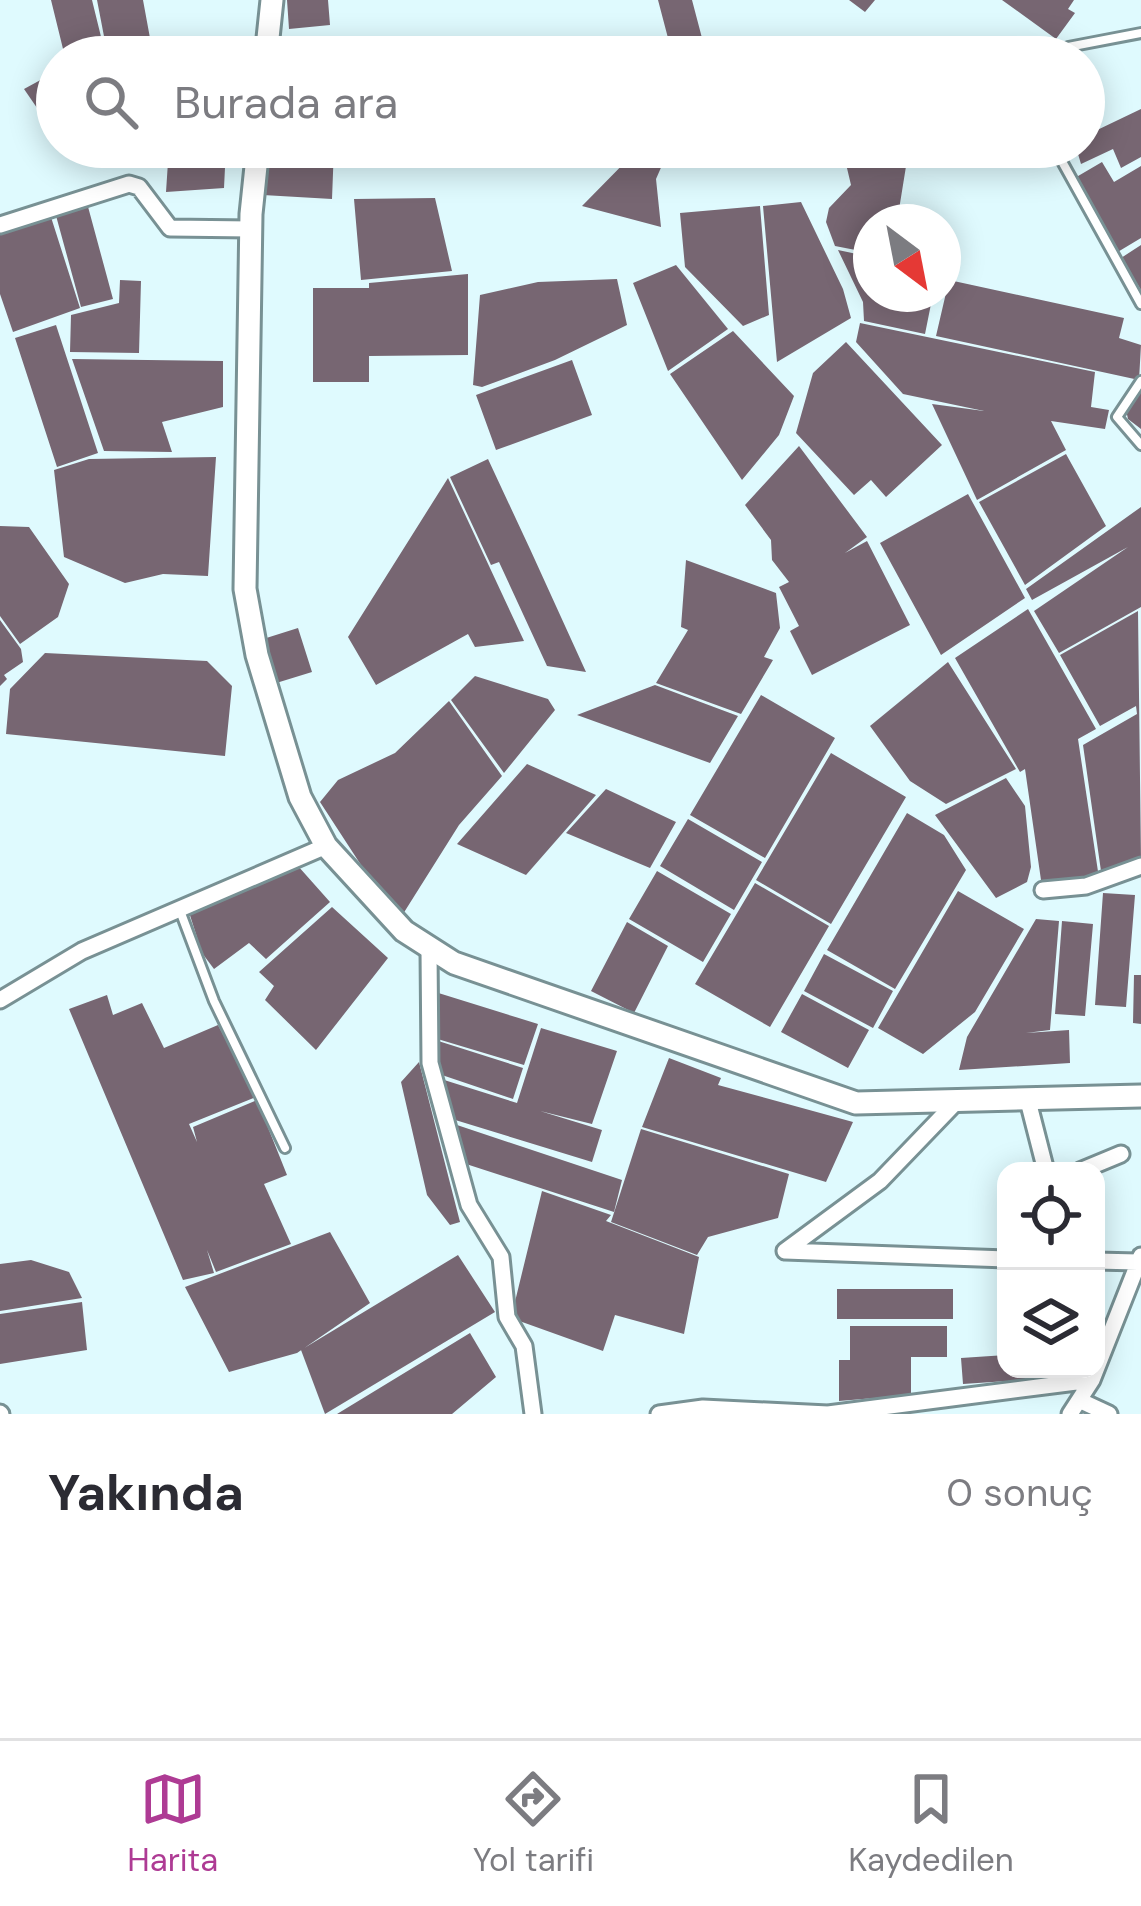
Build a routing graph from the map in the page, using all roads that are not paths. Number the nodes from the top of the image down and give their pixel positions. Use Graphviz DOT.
graph roads {
  1 [pos="272,0"];
  2 [pos="1141,33"];
  3 [pos="268,36"];
  4 [pos="1105,40"];
  5 [pos="255,168"];
  6 [pos="1066,168"];
  7 [pos="0,225"];
  8 [pos="251,229"];
  9 [pos="1141,304"];
  10 [pos="1141,381"];
  11 [pos="1141,445"];
  12 [pos="326,846"];
  13 [pos="1141,866"];
  14 [pos="1043,890"];
  15 [pos="179,906"];
  16 [pos="429,951"];
  17 [pos="0,1000"];
  18 [pos="1141,1096"];
  19 [pos="1027,1097"];
  20 [pos="956,1102"];
  21 [pos="285,1148"];
  22 [pos="1121,1154"];
  23 [pos="1044,1162"];
  24 [pos="1102,1162"];
  25 [pos="997,1259"];
  26 [pos="1140,1259"];
  27 [pos="1105,1261"];
  28 [pos="1092,1380"];
  29 [pos="1075,1408"];
  30 [pos="533,1414"];
  31 [pos="659,1414"];
  32 [pos="1109,1414"];
  1 -- 3 [label="street"];
  2 -- 4 [label="lane"];
  5 -- 8 [label="street"];
  6 -- 9 [label="lane"];
  7 -- 8 [label="street"];
  8 -- 12 [label="street"];
  10 -- 11 [label="lane"];
  12 -- 15 [label="street"];
  12 -- 16 [label="street"];
  13 -- 14 [label="street"];
  15 -- 17 [label="street"];
  15 -- 21 [label="lane"];
  16 -- 20 [label="street"];
  16 -- 30 [label="street"];
  18 -- 19 [label="street"];
  19 -- 20 [label="street"];
  19 -- 23 [label="street"];
  20 -- 25 [label="street"];
  22 -- 24 [label="street"];
  26 -- 27 [label="street"];
  26 -- 28 [label="street"];
  28 -- 29 [label="street"];
  28 -- 31 [label="street"];
  29 -- 32 [label="street"];
}
